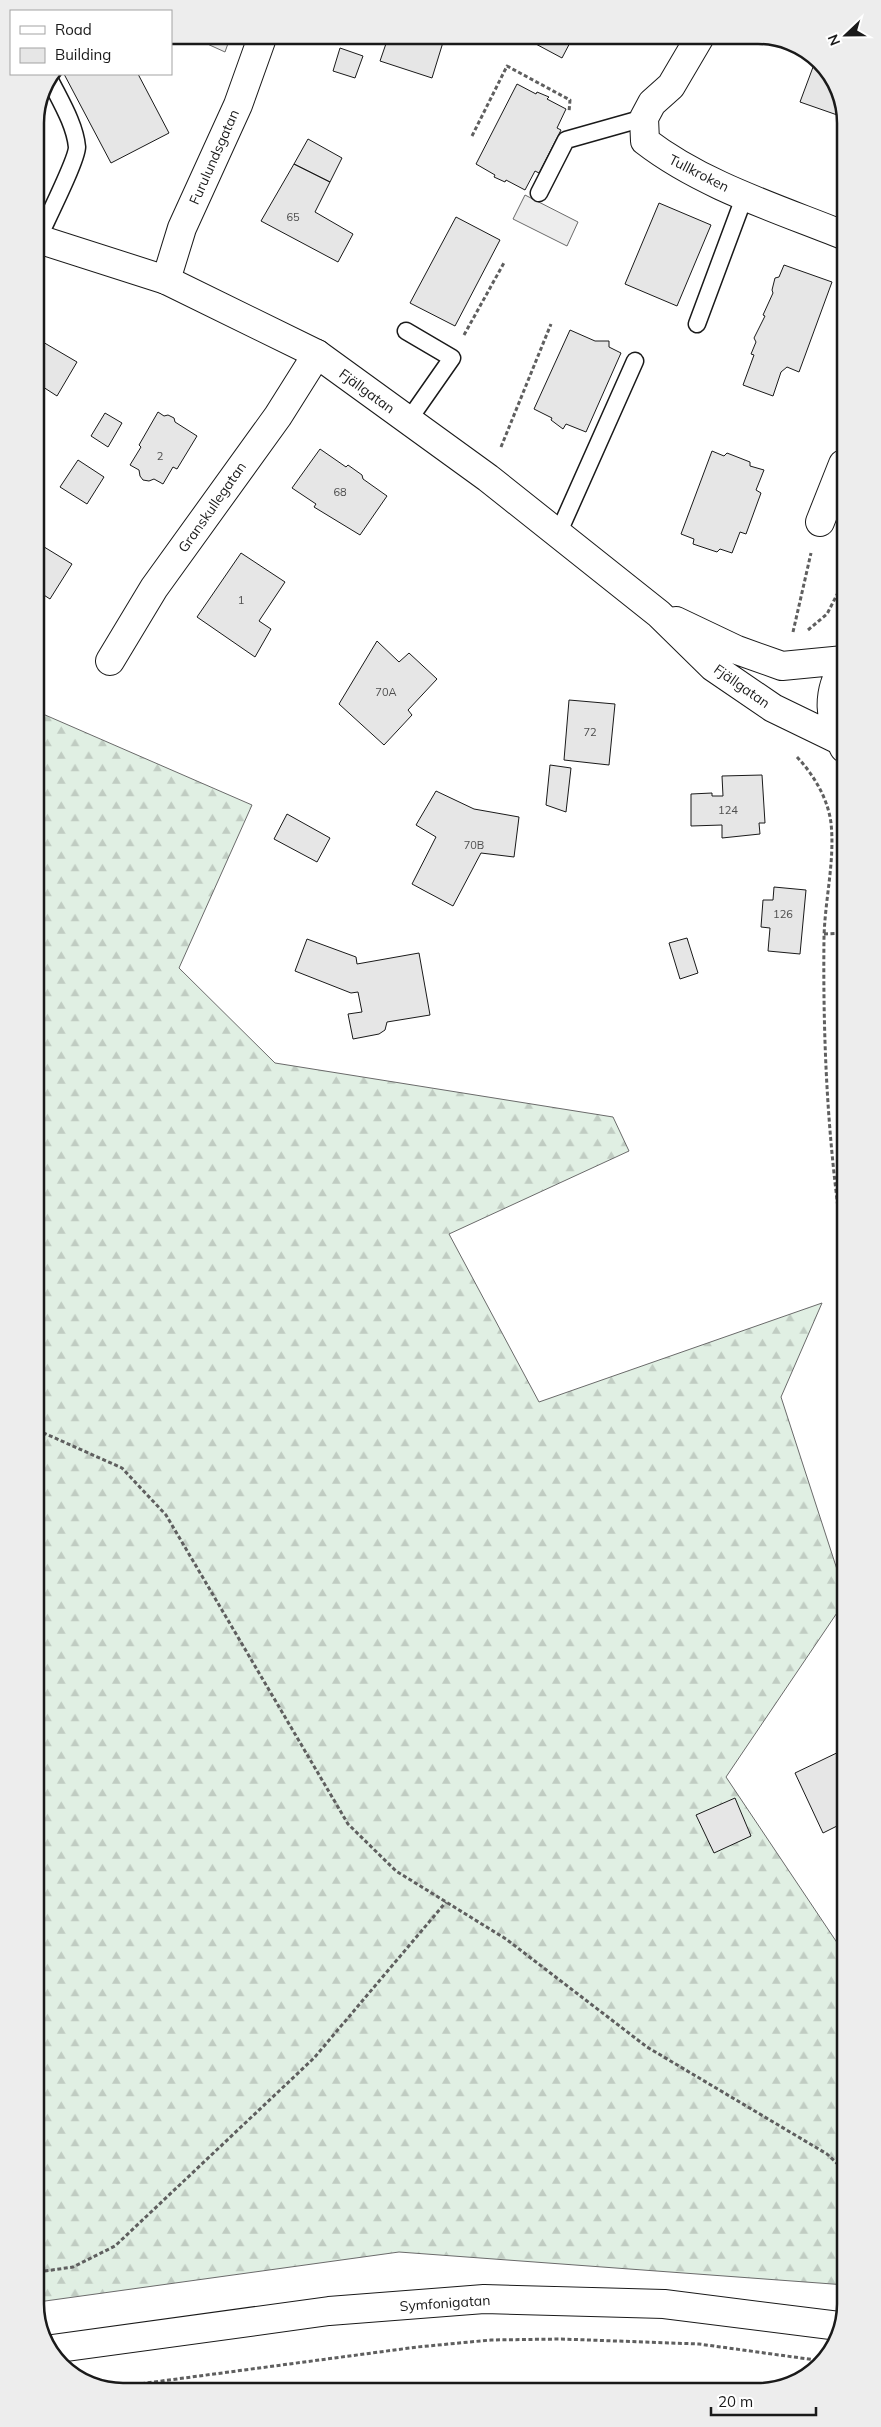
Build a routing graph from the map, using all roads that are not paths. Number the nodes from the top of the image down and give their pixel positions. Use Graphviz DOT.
graph roads {
  1 [pos="260,44"];
  2 [pos="696,44"];
  3 [pos="53,86"];
  4 [pos="644,118"];
  5 [pos="540,193"];
  6 [pos="745,195"];
  7 [pos="44,222"];
  8 [pos="837,232"];
  9 [pos="44,241"];
  10 [pos="166,280"];
  11 [pos="697,324"];
  12 [pos="406,331"];
  13 [pos="317,354"];
  14 [pos="635,361"];
  15 [pos="408,421"];
  16 [pos="837,479"];
  17 [pos="820,522"];
  18 [pos="558,534"];
  19 [pos="659,614"];
  20 [pos="110,661"];
  21 [pos="837,661"];
  22 [pos="837,678"];
  23 [pos="837,733"];
  24 [pos="837,742"];
  25 [pos="834,2325"];
  26 [pos="57,2348"];
  1 -- 10 [label="street, Furulundsgatan"];
  2 -- 4 [label="street"];
  3 -- 7 [label="lane"];
  4 -- 5 [label="lane"];
  4 -- 6 [label="street, Tullkroken"];
  6 -- 8 [label="street, Tullkroken"];
  6 -- 11 [label="lane"];
  9 -- 10 [label="street, Fjällgatan"];
  10 -- 13 [label="street, Fjällgatan"];
  12 -- 15 [label="lane"];
  13 -- 15 [label="street, Fjällgatan"];
  13 -- 20 [label="street, Granskullegatan"];
  14 -- 18 [label="lane"];
  15 -- 18 [label="street, Fjällgatan"];
  16 -- 17 [label="street"];
  18 -- 19 [label="street, Fjällgatan"];
  19 -- 21 [label="street, Fjällgatan"];
  19 -- 24 [label="street, Fjällgatan"];
  22 -- 23 [label="street"];
  25 -- 26 [label="street, Symfonigatan"];
}
